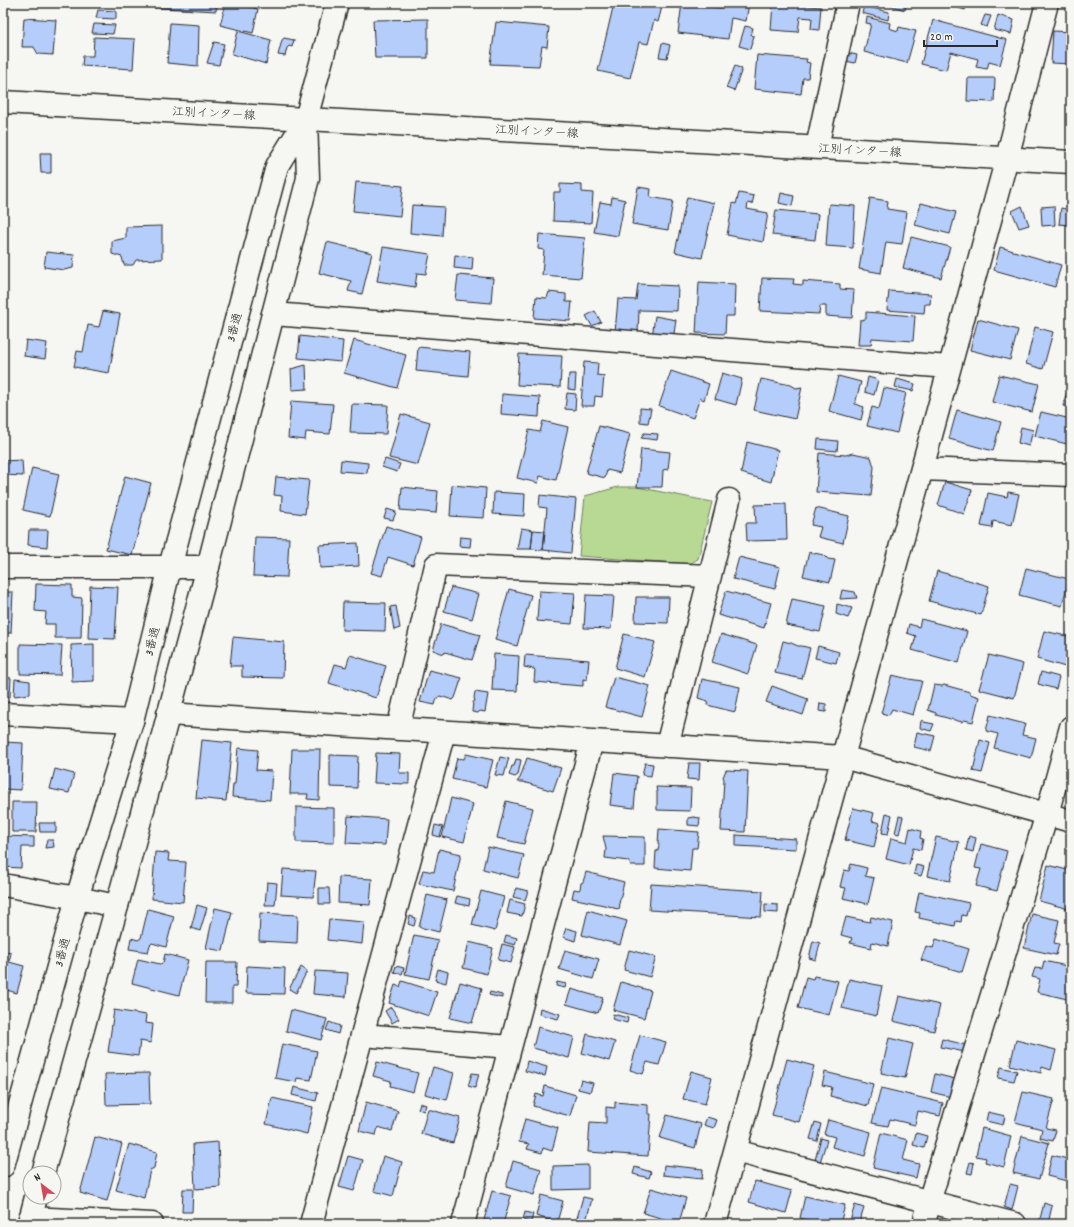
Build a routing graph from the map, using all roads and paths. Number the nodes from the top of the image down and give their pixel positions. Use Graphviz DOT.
graph roads {
  1 [pos="338,3"];
  2 [pos="848,3"];
  3 [pos="1047,3"];
  4 [pos="3,102"];
  5 [pos="306,118"];
  6 [pos="817,147"];
  7 [pos="1007,158"];
  8 [pos="1071,162"];
  9 [pos="273,314"];
  10 [pos="950,367"];
  11 [pos="922,469"];
  12 [pos="1071,476"];
  13 [pos="730,500"];
  14 [pos="170,566"];
  15 [pos="3,567"];
  16 [pos="208,568"];
  17 [pos="710,576"];
  18 [pos="3,714"];
  19 [pos="168,714"];
  20 [pos="132,721"];
  21 [pos="1071,727"];
  22 [pos="398,729"];
  23 [pos="444,732"];
  24 [pos="592,741"];
  25 [pos="667,746"];
  26 [pos="843,757"];
  27 [pos="1047,814"];
  28 [pos="1071,821"];
  29 [pos="3,885"];
  30 [pos="77,898"];
  31 [pos="117,906"];
  32 [pos="362,1035"];
  33 [pos="510,1047"];
  34 [pos="735,1151"];
  35 [pos="45,1165"];
  36 [pos="3,1166"];
  37 [pos="929,1202"];
  38 [pos="34,1205"];
  39 [pos="29,1221"];
  40 [pos="152,1224"];
  41 [pos="311,1224"];
  42 [pos="463,1224"];
  43 [pos="715,1224"];
  44 [pos="924,1224"];
  45 [pos="1015,1224"];
  1 -- 5 [label="street, 3番通"];
  2 -- 6 [label="street"];
  3 -- 7 [label="street"];
  4 -- 5 [label="street, 江別インター線"];
  5 -- 6 [label="street, 江別インター線"];
  5 -- 9 [label="street, 3番通"];
  5 -- 14 [label="street, 3番通"];
  6 -- 7 [label="street, 江別インター線"];
  7 -- 8 [label="street, 江別インター線"];
  7 -- 10 [label="street"];
  9 -- 10 [label="street"];
  9 -- 16 [label="street, 3番通"];
  10 -- 11 [label="street"];
  11 -- 12 [label="street"];
  11 -- 26 [label="street"];
  13 -- 17 [label="street"];
  14 -- 15 [label="street"];
  14 -- 16 [label="street"];
  14 -- 20 [label="street, 3番通"];
  16 -- 19 [label="street, 3番通"];
  17 -- 22 [label="street"];
  17 -- 25 [label="street"];
  18 -- 20 [label="street"];
  19 -- 22 [label="street"];
  19 -- 31 [label="street, 3番通"];
  20 -- 30 [label="street, 3番通"];
  21 -- 27 [label="street"];
  22 -- 23 [label="street"];
  23 -- 24 [label="street"];
  23 -- 32 [label="street"];
  24 -- 25 [label="street"];
  24 -- 33 [label="street"];
  25 -- 26 [label="street"];
  26 -- 27 [label="street"];
  26 -- 34 [label="street"];
  27 -- 28 [label="street"];
  27 -- 37 [label="street"];
  29 -- 30 [label="street"];
  30 -- 31 [label="street"];
  30 -- 36 [label="street, 3番通"];
  31 -- 35 [label="street, 3番通"];
  32 -- 33 [label="street"];
  32 -- 41 [label="street"];
  33 -- 42 [label="street"];
  34 -- 37 [label="street"];
  34 -- 43 [label="street"];
  37 -- 44 [label="street"];
  37 -- 45 [label="street"];
  38 -- 39 [label="street"];
  39 -- 40 [label="street"];
}
